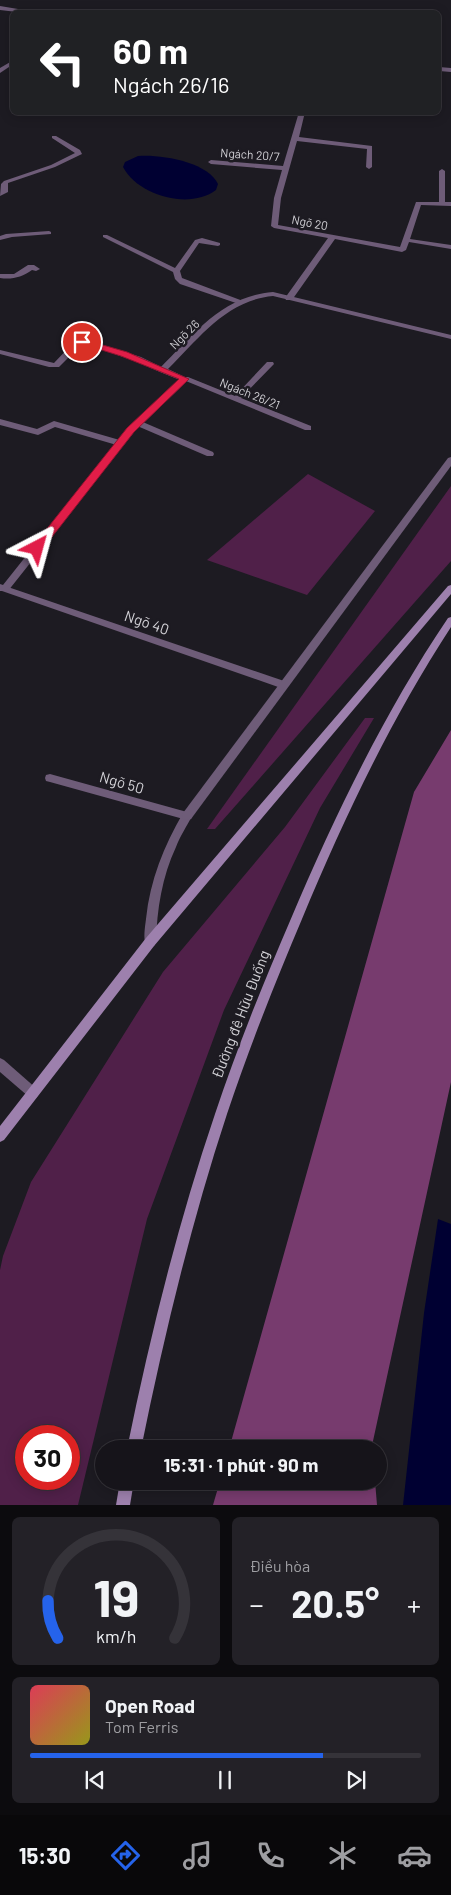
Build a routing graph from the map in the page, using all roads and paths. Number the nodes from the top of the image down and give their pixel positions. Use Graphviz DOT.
graph roads {
  1 [pos="301,115"];
  2 [pos="54,137"];
  3 [pos="297,138"];
  4 [pos="212,162"];
  5 [pos="369,167"];
  6 [pos="286,168"];
  7 [pos="442,170"];
  8 [pos="0,194"];
  9 [pos="442,203"];
  10 [pos="451,204"];
  11 [pos="49,232"];
  12 [pos="105,236"];
  13 [pos="0,238"];
  14 [pos="332,238"];
  15 [pos="406,240"];
  16 [pos="218,244"];
  17 [pos="451,247"];
  18 [pos="36,269"];
  19 [pos="176,271"];
  20 [pos="0,276"];
  21 [pos="289,298"];
  22 [pos="238,301"];
  23 [pos="451,337"];
  24 [pos="0,352"];
  25 [pos="270,364"];
  26 [pos="163,370"];
  27 [pos="185,379"];
  28 [pos="236,399"];
  29 [pos="0,422"];
  30 [pos="138,423"];
  31 [pos="308,428"];
  32 [pos="120,443"];
  33 [pos="210,454"];
  34 [pos="451,460"];
  35 [pos="2,588"];
  36 [pos="451,588"];
  37 [pos="451,620"];
  38 [pos="284,685"];
  39 [pos="50,778"];
  40 [pos="187,816"];
  41 [pos="150,942"];
  42 [pos="0,1064"];
  43 [pos="32,1093"];
  44 [pos="0,1136"];
  45 [pos="136,1440"];
  46 [pos="125,1490"];
  47 [pos="122,1505"];
  1 -- 3 [label="street, Ngõ 20"];
  2 -- 8 [label="street"];
  3 -- 5 [label="street"];
  3 -- 6 [label="street, Ngõ 20"];
  4 -- 6 [label="street, Ngách 20/7"];
  6 -- 14 [label="street, Ngõ 20"];
  7 -- 9 [label="street"];
  9 -- 10 [label="street"];
  9 -- 15 [label="street"];
  11 -- 13 [label="street"];
  12 -- 19 [label="street"];
  14 -- 15 [label="street, Ngõ 20"];
  14 -- 21 [label="street"];
  15 -- 17 [label="street"];
  16 -- 19 [label="street"];
  18 -- 20 [label="street"];
  19 -- 22 [label="street"];
  21 -- 22 [label="street, Ngõ 26"];
  21 -- 23 [label="street, Ngõ 26"];
  22 -- 26 [label="street, Ngõ 26"];
  24 -- 26 [label="street"];
  25 -- 28 [label="street"];
  26 -- 27 [label="street, Ngõ 26"];
  27 -- 28 [label="street, Ngách 26/21"];
  27 -- 30 [label="street"];
  28 -- 31 [label="street, Ngách 26/21"];
  29 -- 32 [label="street"];
  30 -- 32 [label="street"];
  30 -- 33 [label="street"];
  32 -- 35 [label="street"];
  34 -- 38 [label="street"];
  35 -- 38 [label="street, Ngõ 40"];
  36 -- 41 [label="main road"];
  37 -- 45 [label="main road, Đường đê Hữu Đuống"];
  38 -- 40 [label="street"];
  39 -- 40 [label="street, Ngõ 50"];
  40 -- 41 [label="street"];
  41 -- 43 [label="main road"];
  42 -- 43 [label="street"];
  43 -- 44 [label="main road"];
  46 -- 47 [label="main road"];
}
